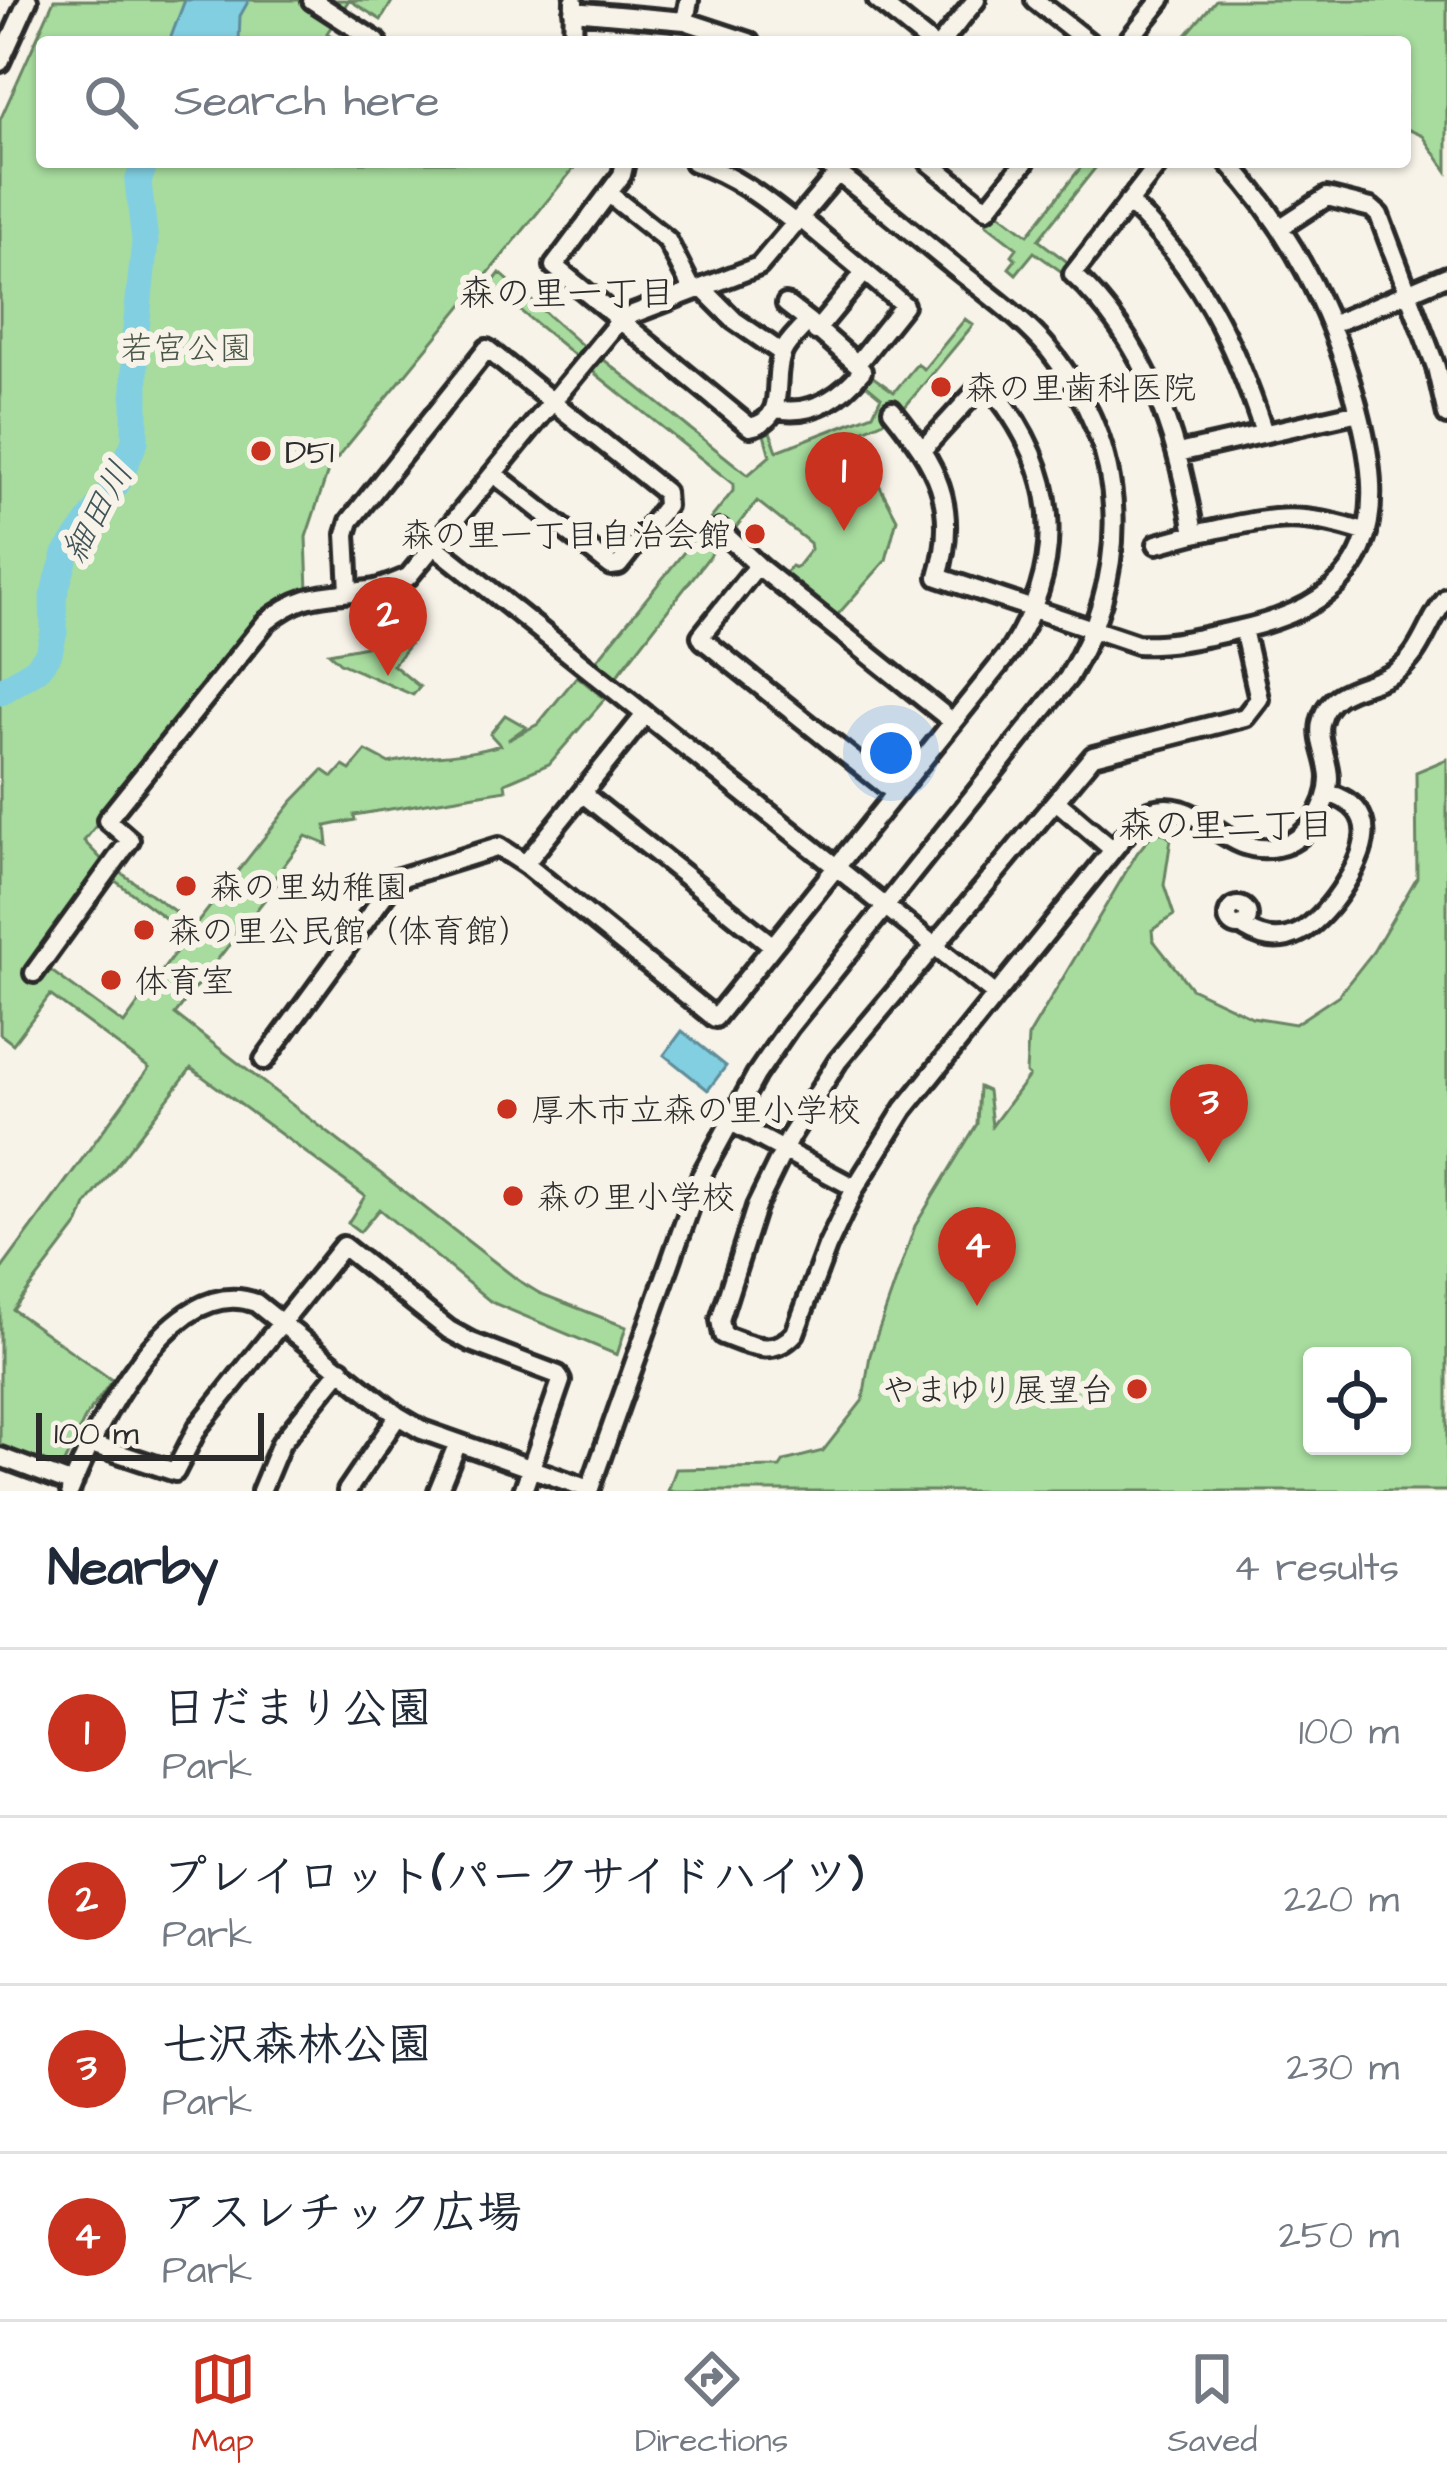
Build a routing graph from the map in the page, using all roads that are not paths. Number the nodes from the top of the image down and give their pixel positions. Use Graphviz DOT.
graph roads {
  1 [pos="28,0"];
  2 [pos="312,0"];
  3 [pos="689,0"];
  4 [pos="878,0"];
  5 [pos="976,0"];
  6 [pos="1035,0"];
  7 [pos="1161,0"];
  8 [pos="573,6"];
  9 [pos="685,21"];
  10 [pos="366,36"];
  11 [pos="731,36"];
  12 [pos="922,36"];
  13 [pos="947,36"];
  14 [pos="1080,36"];
  15 [pos="1132,36"];
  16 [pos="0,62"];
  17 [pos="624,168"];
  18 [pos="711,168"];
  19 [pos="835,168"];
  20 [pos="838,168"];
  21 [pos="936,168"];
  22 [pos="1020,168"];
  23 [pos="1155,168"];
  24 [pos="1233,168"];
  25 [pos="609,194"];
  26 [pos="1128,202"];
  27 [pos="798,222"];
  28 [pos="1281,227"];
  29 [pos="864,273"];
  30 [pos="1447,276"];
  31 [pos="698,290"];
  32 [pos="1409,290"];
  33 [pos="786,304"];
  34 [pos="621,323"];
  35 [pos="1333,324"];
  36 [pos="812,326"];
  37 [pos="782,353"];
  38 [pos="857,364"];
  39 [pos="553,401"];
  40 [pos="776,409"];
  41 [pos="892,410"];
  42 [pos="1359,412"];
  43 [pos="1447,415"];
  44 [pos="1264,433"];
  45 [pos="924,448"];
  46 [pos="1178,453"];
  47 [pos="494,474"];
  48 [pos="720,530"];
  49 [pos="1367,533"];
  50 [pos="1194,535"];
  51 [pos="1157,544"];
  52 [pos="436,547"];
  53 [pos="762,569"];
  54 [pos="349,591"];
  55 [pos="1447,598"];
  56 [pos="1032,609"];
  57 [pos="1094,629"];
  58 [pos="1243,629"];
  59 [pos="644,716"];
  60 [pos="953,722"];
  61 [pos="1328,793"];
  62 [pos="583,794"];
  63 [pos="895,794"];
  64 [pos="1056,801"];
  65 [pos="1112,849"];
  66 [pos="525,864"];
  67 [pos="836,868"];
  68 [pos="1235,899"];
  69 [pos="886,907"];
  70 [pos="932,945"];
  71 [pos="773,946"];
  72 [pos="34,973"];
  73 [pos="996,995"];
  74 [pos="264,1060"];
  75 [pos="729,1121"];
  76 [pos="782,1151"];
  77 [pos="855,1188"];
  78 [pos="282,1322"];
  79 [pos="340,1369"];
  80 [pos="398,1415"];
  81 [pos="88,1443"];
  82 [pos="457,1444"];
  83 [pos="0,1457"];
  84 [pos="530,1469"];
  85 [pos="77,1487"];
  86 [pos="589,1490"];
  87 [pos="261,1491"];
  88 [pos="347,1491"];
  89 [pos="437,1491"];
  90 [pos="523,1491"];
  1 -- 16 [label="street"];
  2 -- 10 [label="street"];
  3 -- 9 [label="street"];
  4 -- 12 [label="street"];
  5 -- 13 [label="street"];
  6 -- 14 [label="street"];
  7 -- 15 [label="street"];
  8 -- 9 [label="street"];
  9 -- 11 [label="street"];
  17 -- 25 [label="street"];
  18 -- 27 [label="street"];
  19 -- 27 [label="street"];
  20 -- 57 [label="street"];
  21 -- 22 [label="street"];
  23 -- 26 [label="street"];
  24 -- 28 [label="street"];
  25 -- 31 [label="street"];
  25 -- 34 [label="street"];
  26 -- 44 [label="street"];
  26 -- 46 [label="street"];
  27 -- 29 [label="street"];
  27 -- 31 [label="street"];
  28 -- 32 [label="street"];
  28 -- 35 [label="street"];
  29 -- 36 [label="street"];
  29 -- 38 [label="street"];
  30 -- 32 [label="street"];
  31 -- 34 [label="street"];
  31 -- 37 [label="street"];
  32 -- 35 [label="street"];
  32 -- 43 [label="street"];
  33 -- 36 [label="street"];
  34 -- 39 [label="street"];
  34 -- 40 [label="street"];
  35 -- 42 [label="street"];
  36 -- 37 [label="street"];
  36 -- 38 [label="street"];
  37 -- 40 [label="street"];
  38 -- 40 [label="street"];
  39 -- 47 [label="street"];
  39 -- 47 [label="street"];
  39 -- 54 [label="street"];
  41 -- 45 [label="street"];
  42 -- 44 [label="street"];
  42 -- 49 [label="street"];
  44 -- 46 [label="street"];
  45 -- 56 [label="street"];
  45 -- 56 [label="street"];
  46 -- 50 [label="street"];
  47 -- 52 [label="street"];
  48 -- 53 [label="street"];
  49 -- 50 [label="street"];
  49 -- 58 [label="street"];
  50 -- 51 [label="street"];
  52 -- 54 [label="street"];
  52 -- 59 [label="street"];
  53 -- 60 [label="street"];
  53 -- 63 [label="street"];
  54 -- 72 [label="street"];
  55 -- 61 [label="street"];
  56 -- 57 [label="street"];
  56 -- 60 [label="street"];
  57 -- 58 [label="street"];
  57 -- 69 [label="street"];
  58 -- 64 [label="street"];
  59 -- 62 [label="street"];
  59 -- 67 [label="street"];
  60 -- 63 [label="street"];
  61 -- 65 [label="street"];
  61 -- 68 [label="street"];
  62 -- 66 [label="street"];
  62 -- 71 [label="street"];
  63 -- 67 [label="street"];
  64 -- 65 [label="street"];
  64 -- 70 [label="street"];
  65 -- 73 [label="street"];
  66 -- 71 [label="street"];
  66 -- 74 [label="street"];
  67 -- 69 [label="street"];
  67 -- 71 [label="street"];
  69 -- 70 [label="street"];
  69 -- 75 [label="street"];
  70 -- 73 [label="street"];
  70 -- 76 [label="street"];
  73 -- 77 [label="street"];
  75 -- 76 [label="street"];
  75 -- 86 [label="street"];
  76 -- 77 [label="street"];
  76 -- 77 [label="street"];
  78 -- 79 [label="street"];
  78 -- 81 [label="street"];
  78 -- 81 [label="street"];
  78 -- 84 [label="street"];
  79 -- 80 [label="street"];
  79 -- 87 [label="street"];
  80 -- 82 [label="street"];
  80 -- 88 [label="street"];
  81 -- 85 [label="street"];
  82 -- 84 [label="street"];
  82 -- 89 [label="street"];
  83 -- 85 [label="street"];
  84 -- 86 [label="street"];
  84 -- 90 [label="street"];
}
